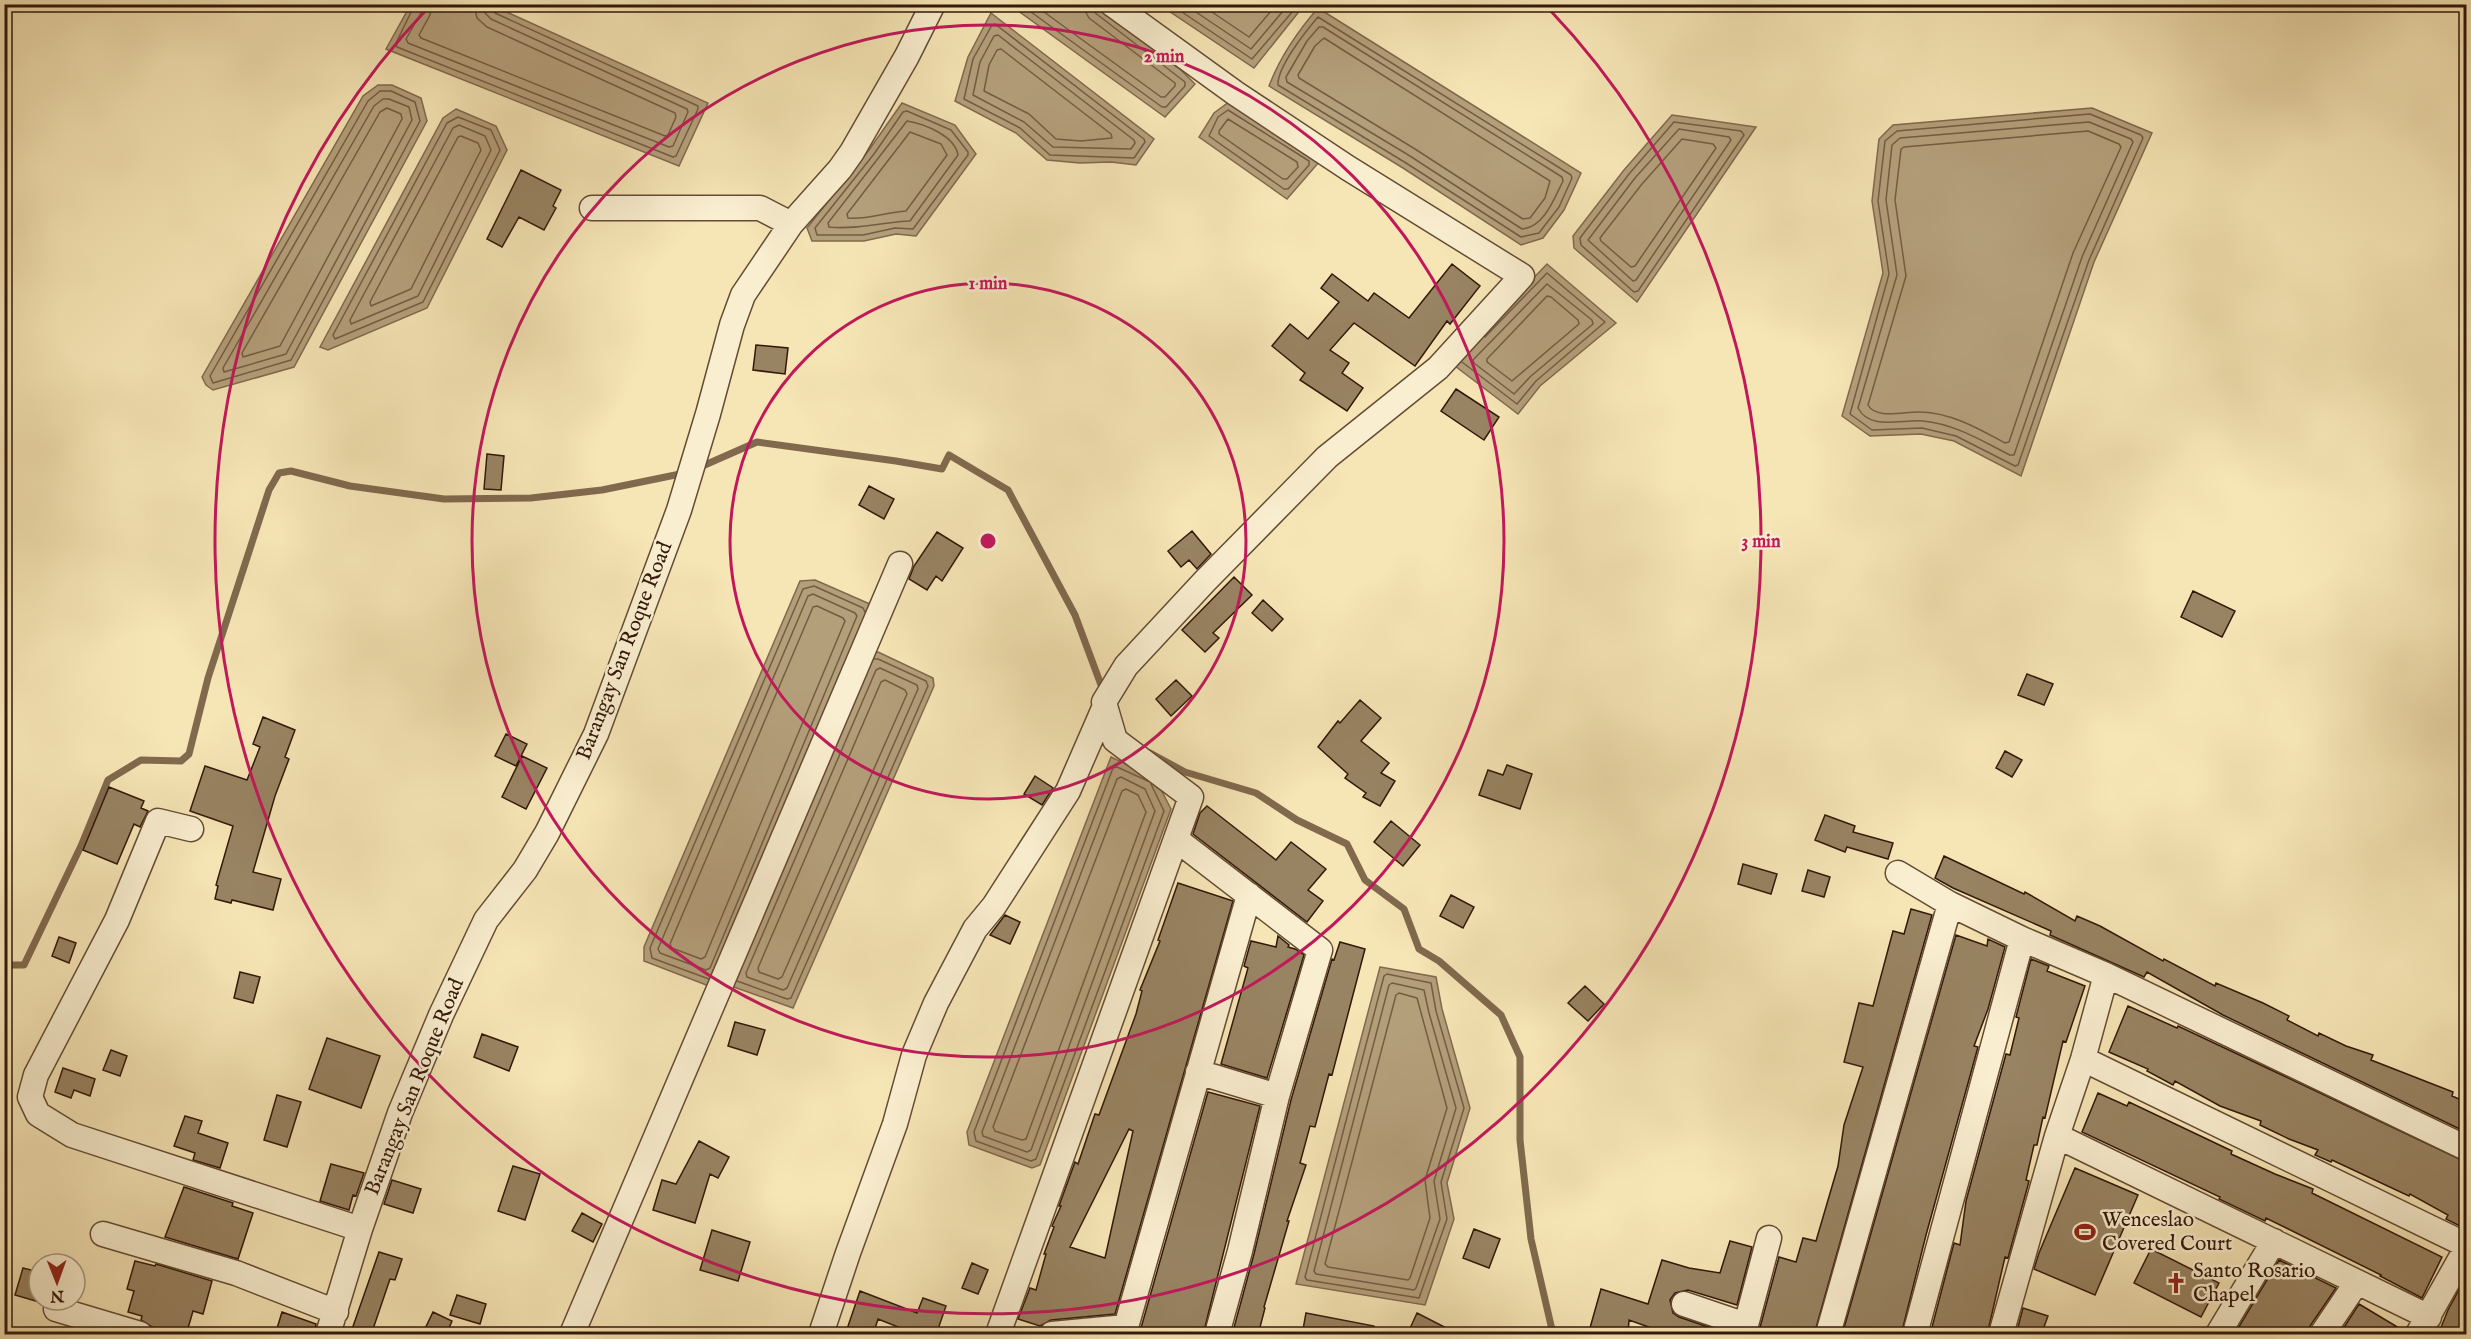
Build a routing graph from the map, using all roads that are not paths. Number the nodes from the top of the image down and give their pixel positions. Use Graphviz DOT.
graph roads {
  1 [pos="933,4"];
  2 [pos="1112,4"];
  3 [pos="592,208"];
  4 [pos="791,224"];
  5 [pos="900,564"];
  6 [pos="1105,706"];
  7 [pos="191,829"];
  8 [pos="1177,840"];
  9 [pos="1898,873"];
  10 [pos="1249,895"];
  11 [pos="1950,904"];
  12 [pos="2022,939"];
  13 [pos="2106,975"];
  14 [pos="2083,1059"];
  15 [pos="1198,1072"];
  16 [pos="1277,1096"];
  17 [pos="2056,1136"];
  18 [pos="2466,1148"];
  19 [pos="360,1229"];
  20 [pos="103,1234"];
  21 [pos="1769,1238"];
  22 [pos="2274,1241"];
  23 [pos="2466,1247"];
  24 [pos="2356,1282"];
  25 [pos="1684,1304"];
  26 [pos="66,1312"];
  27 [pos="336,1312"];
  28 [pos="2424,1326"];
  29 [pos="1745,1330"];
  30 [pos="1125,1331"];
  31 [pos="140,1335"];
  32 [pos="328,1335"];
  33 [pos="572,1335"];
  34 [pos="821,1335"];
  35 [pos="998,1335"];
  36 [pos="1052,1335"];
  37 [pos="1217,1335"];
  38 [pos="1828,1335"];
  39 [pos="1915,1335"];
  40 [pos="2001,1335"];
  41 [pos="2218,1335"];
  42 [pos="2322,1335"];
  1 -- 4 [label="street, Barangay San Roque Road"];
  2 -- 6 [label="street"];
  3 -- 4 [label="street"];
  4 -- 19 [label="street, Barangay San Roque Road"];
  5 -- 33 [label="street"];
  6 -- 8 [label="street"];
  6 -- 34 [label="street"];
  7 -- 19 [label="street"];
  8 -- 10 [label="street"];
  8 -- 35 [label="street"];
  9 -- 11 [label="street"];
  10 -- 15 [label="street"];
  10 -- 16 [label="street"];
  11 -- 12 [label="street"];
  11 -- 38 [label="street"];
  12 -- 13 [label="street"];
  12 -- 39 [label="street"];
  13 -- 14 [label="street"];
  13 -- 18 [label="street"];
  14 -- 17 [label="street"];
  14 -- 23 [label="street"];
  15 -- 16 [label="street"];
  15 -- 30 [label="street"];
  16 -- 37 [label="street"];
  17 -- 22 [label="street"];
  17 -- 40 [label="street"];
  19 -- 27 [label="street, Barangay San Roque Road"];
  20 -- 27 [label="street"];
  21 -- 29 [label="street"];
  22 -- 24 [label="street"];
  22 -- 41 [label="street"];
  23 -- 28 [label="street"];
  24 -- 28 [label="street"];
  24 -- 42 [label="street"];
  25 -- 29 [label="street"];
  26 -- 31 [label="street"];
  27 -- 32 [label="street, Barangay San Roque Road"];
  30 -- 36 [label="street"];
}
